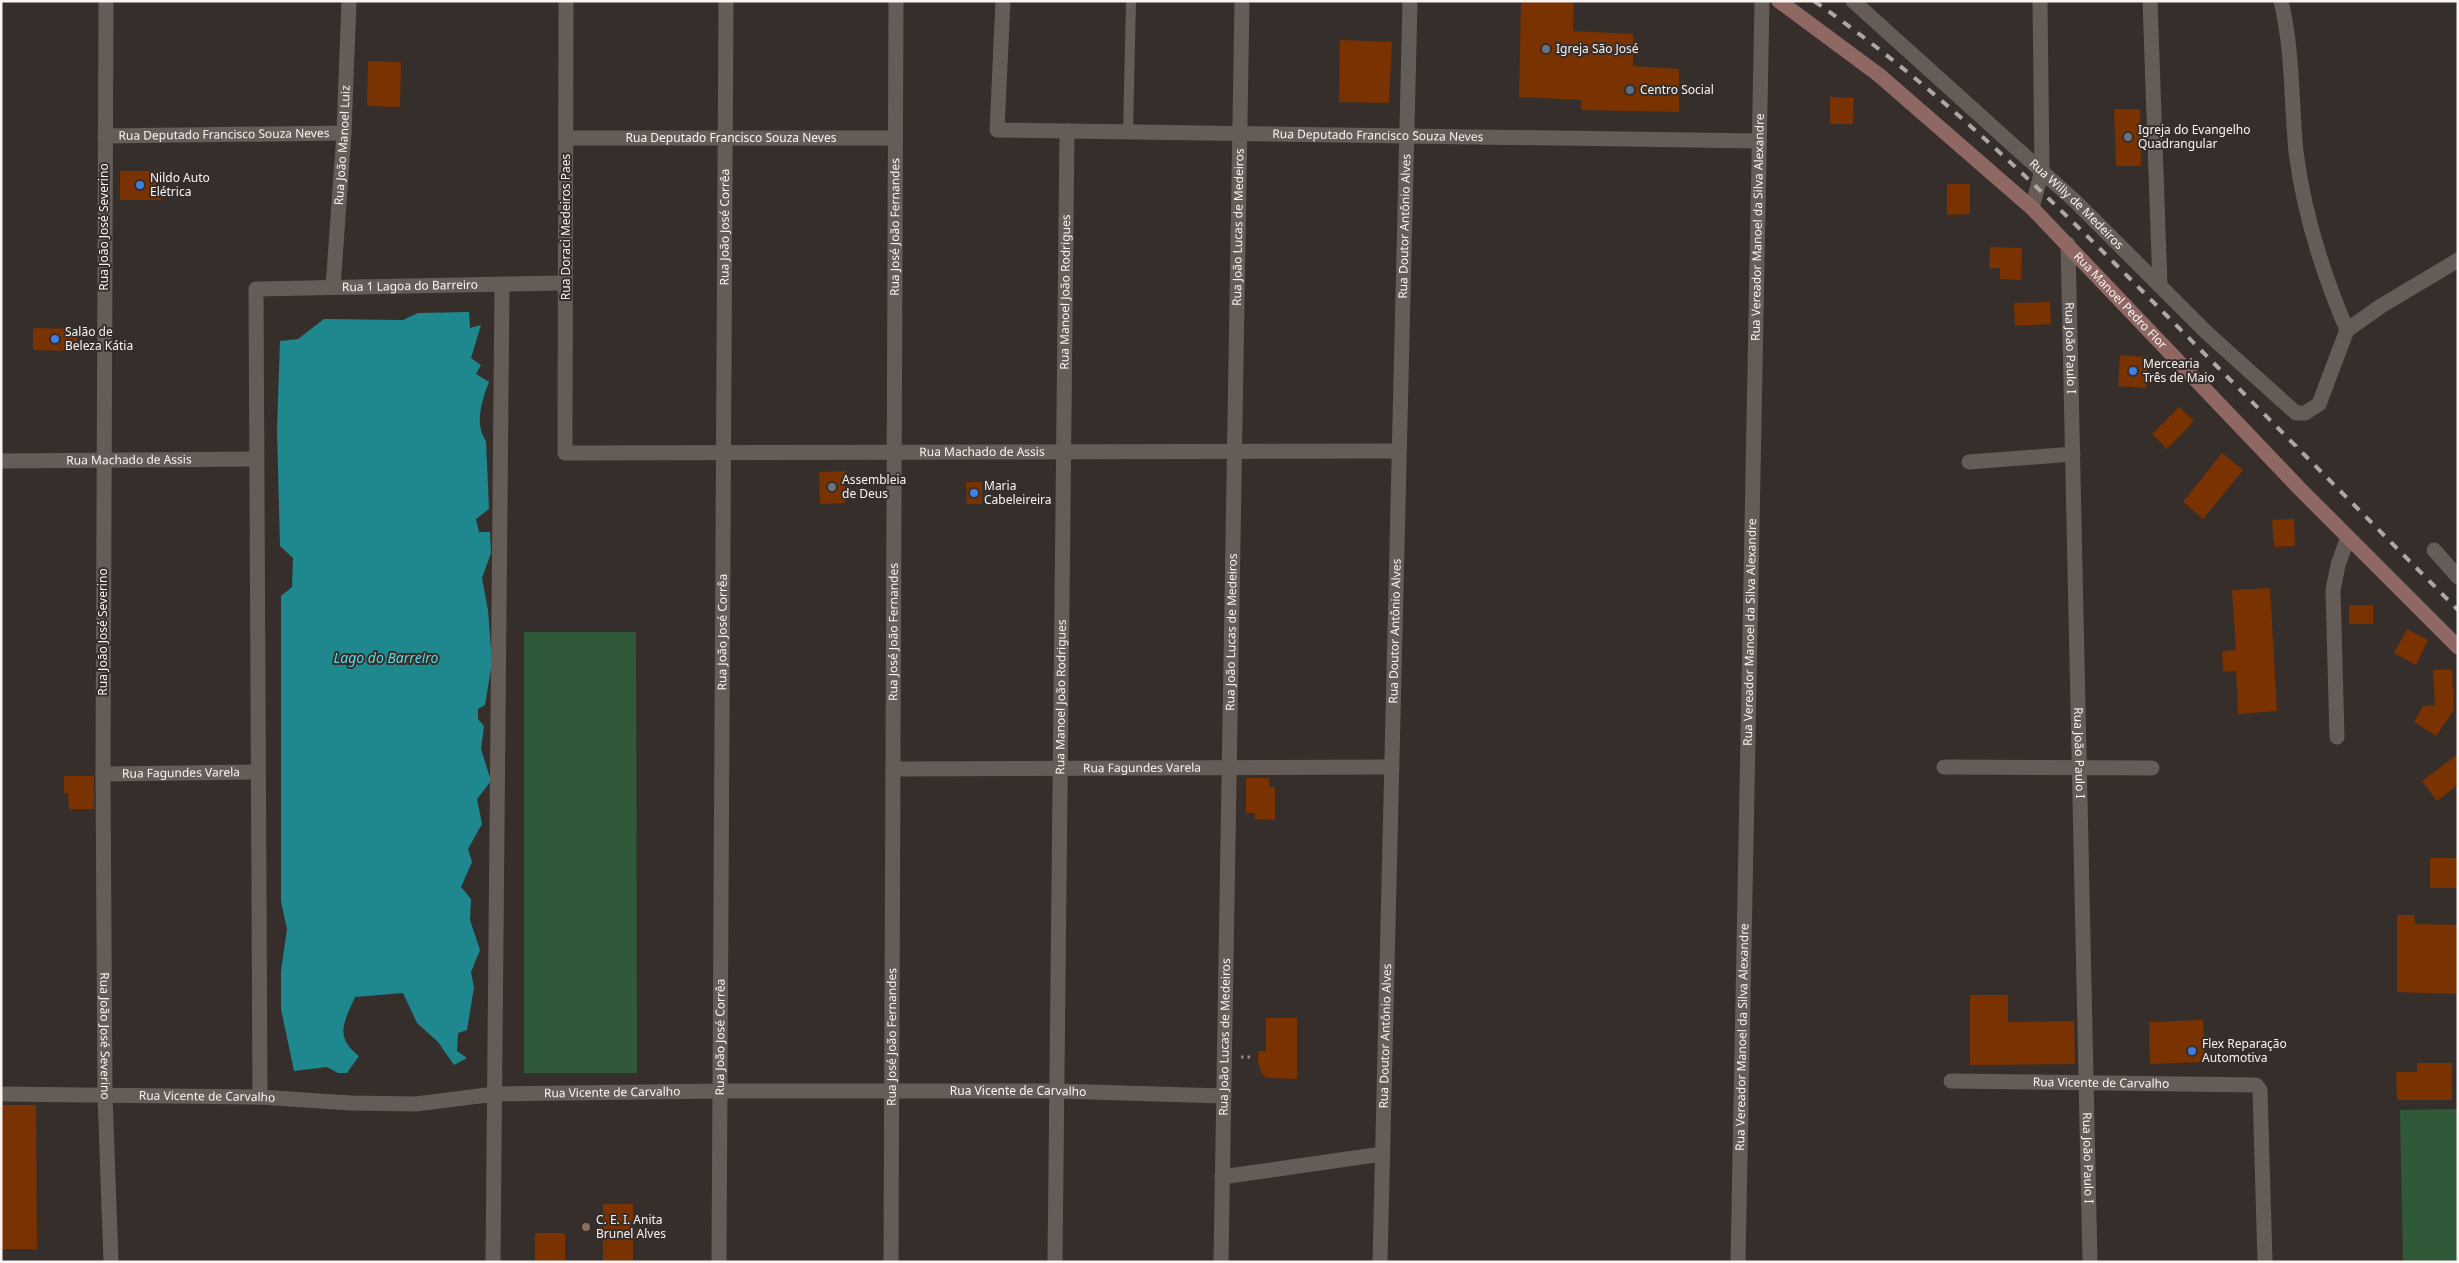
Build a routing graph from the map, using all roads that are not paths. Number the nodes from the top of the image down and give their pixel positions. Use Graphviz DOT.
graph roads {
  1 [pos="106,1"];
  2 [pos="349,1"];
  3 [pos="566,1"];
  4 [pos="726,1"];
  5 [pos="896,1"];
  6 [pos="1002,1"];
  7 [pos="1131,1"];
  8 [pos="1242,1"];
  9 [pos="1410,1"];
  10 [pos="1762,1"];
  11 [pos="1779,1"];
  12 [pos="1853,1"];
  13 [pos="2040,1"];
  14 [pos="2150,1"];
  15 [pos="2281,1"];
  16 [pos="1066,131"];
  17 [pos="1128,132"];
  18 [pos="344,133"];
  19 [pos="1240,134"];
  20 [pos="105,136"];
  21 [pos="1406,136"];
  22 [pos="566,138"];
  23 [pos="726,138"];
  24 [pos="895,138"];
  25 [pos="1758,141"];
  26 [pos="2042,171"];
  27 [pos="2032,208"];
  28 [pos="2068,244"];
  29 [pos="2458,260"];
  30 [pos="565,283"];
  31 [pos="502,284"];
  32 [pos="2160,286"];
  33 [pos="333,287"];
  34 [pos="2347,330"];
  35 [pos="1234,451"];
  36 [pos="1399,451"];
  37 [pos="894,452"];
  38 [pos="1063,452"];
  39 [pos="565,453"];
  40 [pos="724,453"];
  41 [pos="2073,454"];
  42 [pos="257,459"];
  43 [pos="103,460"];
  44 [pos="1,461"];
  45 [pos="1969,462"];
  46 [pos="2348,537"];
  47 [pos="2434,550"];
  48 [pos="2458,576"];
  49 [pos="2458,647"];
  50 [pos="2337,737"];
  51 [pos="1392,767"];
  52 [pos="1944,767"];
  53 [pos="1060,768"];
  54 [pos="1229,768"];
  55 [pos="2080,768"];
  56 [pos="2152,768"];
  57 [pos="893,770"];
  58 [pos="258,772"];
  59 [pos="103,774"];
  60 [pos="1951,1081"];
  61 [pos="2087,1083"];
  62 [pos="892,1090"];
  63 [pos="720,1091"];
  64 [pos="1057,1091"];
  65 [pos="1,1094"];
  66 [pos="495,1094"];
  67 [pos="104,1095"];
  68 [pos="1224,1096"];
  69 [pos="260,1097"];
  70 [pos="1382,1154"];
  71 [pos="1222,1177"];
  72 [pos="111,1262"];
  73 [pos="493,1262"];
  74 [pos="719,1262"];
  75 [pos="891,1262"];
  76 [pos="1055,1262"];
  77 [pos="1221,1262"];
  78 [pos="1380,1262"];
  79 [pos="1738,1262"];
  80 [pos="2090,1262"];
  81 [pos="2265,1262"];
  1 -- 20 [label="street, Rua João José Severino"];
  2 -- 18 [label="street, Rua João Manoel Luiz"];
  3 -- 22 [label="street, Rua Doraci Medeiros Paes"];
  4 -- 23 [label="street, Rua João José Corrêa"];
  5 -- 24 [label="street, Rua José João Fernandes"];
  6 -- 16 [label="street, Rua Deputado Francisco Souza Neves"];
  7 -- 17 [label="lane"];
  8 -- 19 [label="street, Rua João Lucas de Medeiros"];
  9 -- 21 [label="street, Rua Doutor Antônio Alves"];
  10 -- 25 [label="street, Rua Vereador Manoel da Silva Alexandre"];
  11 -- 27 [label="main road, Rua Manoel Pedro Flor"];
  12 -- 26 [label="street, Rua Willy de Medeiros"];
  13 -- 26 [label="street"];
  14 -- 32 [label="street"];
  15 -- 34 [label="street"];
  16 -- 17 [label="street, Rua Deputado Francisco Souza Neves"];
  16 -- 38 [label="street, Rua Manoel João Rodrigues"];
  17 -- 19 [label="street, Rua Deputado Francisco Souza Neves"];
  18 -- 20 [label="street, Rua Deputado Francisco Souza Neves"];
  18 -- 33 [label="street, Rua João Manoel Luiz"];
  19 -- 21 [label="street, Rua Deputado Francisco Souza Neves"];
  19 -- 35 [label="street, Rua João Lucas de Medeiros"];
  20 -- 43 [label="street, Rua João José Severino"];
  21 -- 25 [label="street, Rua Deputado Francisco Souza Neves"];
  21 -- 36 [label="street, Rua Doutor Antônio Alves"];
  22 -- 23 [label="street, Rua Deputado Francisco Souza Neves"];
  22 -- 30 [label="street, Rua Doraci Medeiros Paes"];
  23 -- 24 [label="street, Rua Deputado Francisco Souza Neves"];
  23 -- 40 [label="street, Rua João José Corrêa"];
  24 -- 37 [label="street, Rua José João Fernandes"];
  25 -- 79 [label="street, Rua Vereador Manoel da Silva Alexandre"];
  26 -- 27 [label="street"];
  26 -- 32 [label="street, Rua Willy de Medeiros"];
  27 -- 28 [label="main road, Rua Manoel Pedro Flor"];
  28 -- 41 [label="street, Rua João Paulo I"];
  28 -- 46 [label="main road, Rua Manoel Pedro Flor"];
  29 -- 34 [label="street"];
  30 -- 31 [label="street, Rua 1 Lagoa do Barreiro"];
  30 -- 39 [label="street, Rua Doraci Medeiros Paes"];
  31 -- 33 [label="street, Rua 1 Lagoa do Barreiro"];
  31 -- 66 [label="street"];
  32 -- 34 [label="street, Rua Willy de Medeiros"];
  33 -- 42 [label="street, Rua 1 Lagoa do Barreiro"];
  35 -- 36 [label="street, Rua Machado de Assis"];
  35 -- 38 [label="street, Rua Machado de Assis"];
  35 -- 54 [label="street, Rua João Lucas de Medeiros"];
  36 -- 51 [label="street, Rua Doutor Antônio Alves"];
  37 -- 38 [label="street, Rua Machado de Assis"];
  37 -- 40 [label="street, Rua Machado de Assis"];
  37 -- 57 [label="street, Rua José João Fernandes"];
  38 -- 53 [label="street, Rua Manoel João Rodrigues"];
  39 -- 40 [label="street, Rua Machado de Assis"];
  40 -- 63 [label="street, Rua João José Corrêa"];
  41 -- 45 [label="street"];
  41 -- 55 [label="street, Rua João Paulo I"];
  42 -- 43 [label="street, Rua Machado de Assis"];
  42 -- 58 [label="street"];
  43 -- 44 [label="street, Rua Machado de Assis"];
  43 -- 59 [label="street, Rua João José Severino"];
  46 -- 49 [label="main road, Rua Manoel Pedro Flor"];
  46 -- 50 [label="street"];
  47 -- 48 [label="street"];
  51 -- 54 [label="street, Rua Fagundes Varela"];
  51 -- 70 [label="street, Rua Doutor Antônio Alves"];
  52 -- 55 [label="street"];
  53 -- 54 [label="street, Rua Fagundes Varela"];
  53 -- 57 [label="street, Rua Fagundes Varela"];
  53 -- 64 [label="street, Rua Manoel João Rodrigues"];
  54 -- 68 [label="street, Rua João Lucas de Medeiros"];
  55 -- 56 [label="street"];
  55 -- 61 [label="street, Rua João Paulo I"];
  57 -- 62 [label="street, Rua José João Fernandes"];
  58 -- 59 [label="street, Rua Fagundes Varela"];
  58 -- 69 [label="street"];
  59 -- 67 [label="street, Rua João José Severino"];
  60 -- 61 [label="street, Rua Vicente de Carvalho"];
  61 -- 80 [label="street, Rua João Paulo I"];
  61 -- 81 [label="street, Rua Vicente de Carvalho"];
  62 -- 63 [label="street, Rua Vicente de Carvalho"];
  62 -- 64 [label="street, Rua Vicente de Carvalho"];
  62 -- 75 [label="street, Rua José João Fernandes"];
  63 -- 66 [label="street, Rua Vicente de Carvalho"];
  63 -- 74 [label="street, Rua João José Corrêa"];
  64 -- 68 [label="street, Rua Vicente de Carvalho"];
  64 -- 76 [label="street, Rua Manoel João Rodrigues"];
  65 -- 67 [label="street, Rua Vicente de Carvalho"];
  66 -- 69 [label="street, Rua Vicente de Carvalho"];
  66 -- 73 [label="street"];
  67 -- 69 [label="street, Rua Vicente de Carvalho"];
  67 -- 72 [label="street, Rua João José Severino"];
  68 -- 71 [label="street, Rua João Lucas de Medeiros"];
  70 -- 71 [label="street"];
  70 -- 78 [label="street, Rua Doutor Antônio Alves"];
  71 -- 77 [label="street, Rua João Lucas de Medeiros"];
}
